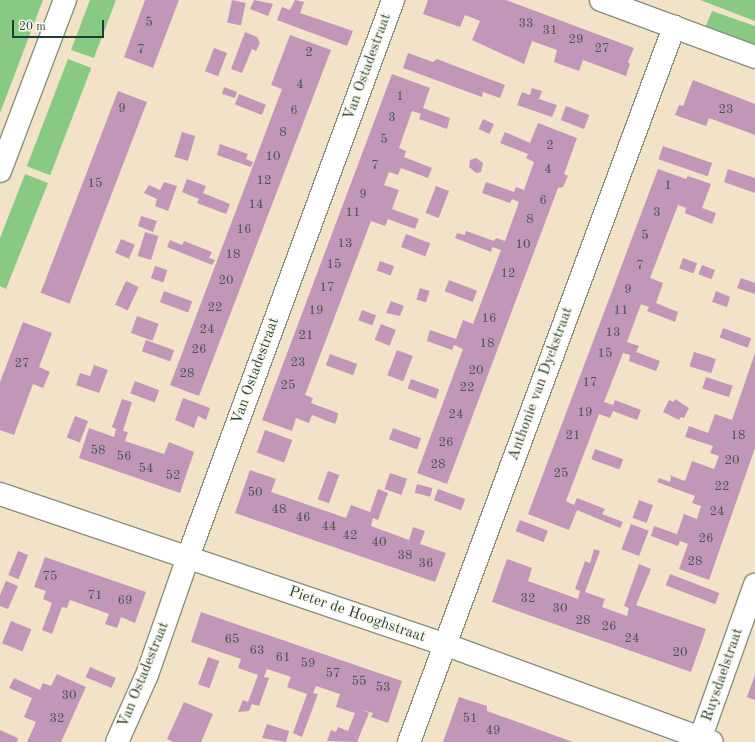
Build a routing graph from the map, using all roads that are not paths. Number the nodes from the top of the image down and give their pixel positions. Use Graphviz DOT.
graph roads {
  1 [pos="65,0"];
  2 [pos="393,0"];
  3 [pos="601,0"];
  4 [pos="674,27"];
  5 [pos="755,57"];
  6 [pos="0,171"];
  7 [pos="0,494"];
  8 [pos="188,556"];
  9 [pos="755,585"];
  10 [pos="444,644"];
  11 [pos="704,740"];
  12 [pos="118,742"];
  13 [pos="409,742"];
  1 -- 6 [label="street"];
  2 -- 8 [label="street, Van Ostadestraat"];
  3 -- 4 [label="street"];
  4 -- 5 [label="street"];
  4 -- 10 [label="street, Anthonie van Dyckstraat"];
  7 -- 8 [label="street, Pieter de Hooghstraat"];
  8 -- 10 [label="street, Pieter de Hooghstraat"];
  8 -- 12 [label="street, Van Ostadestraat"];
  9 -- 11 [label="street, Ruysdaelstraat"];
  10 -- 11 [label="street, Pieter de Hooghstraat"];
  10 -- 13 [label="street, Anthonie van Dyckstraat"];
}
